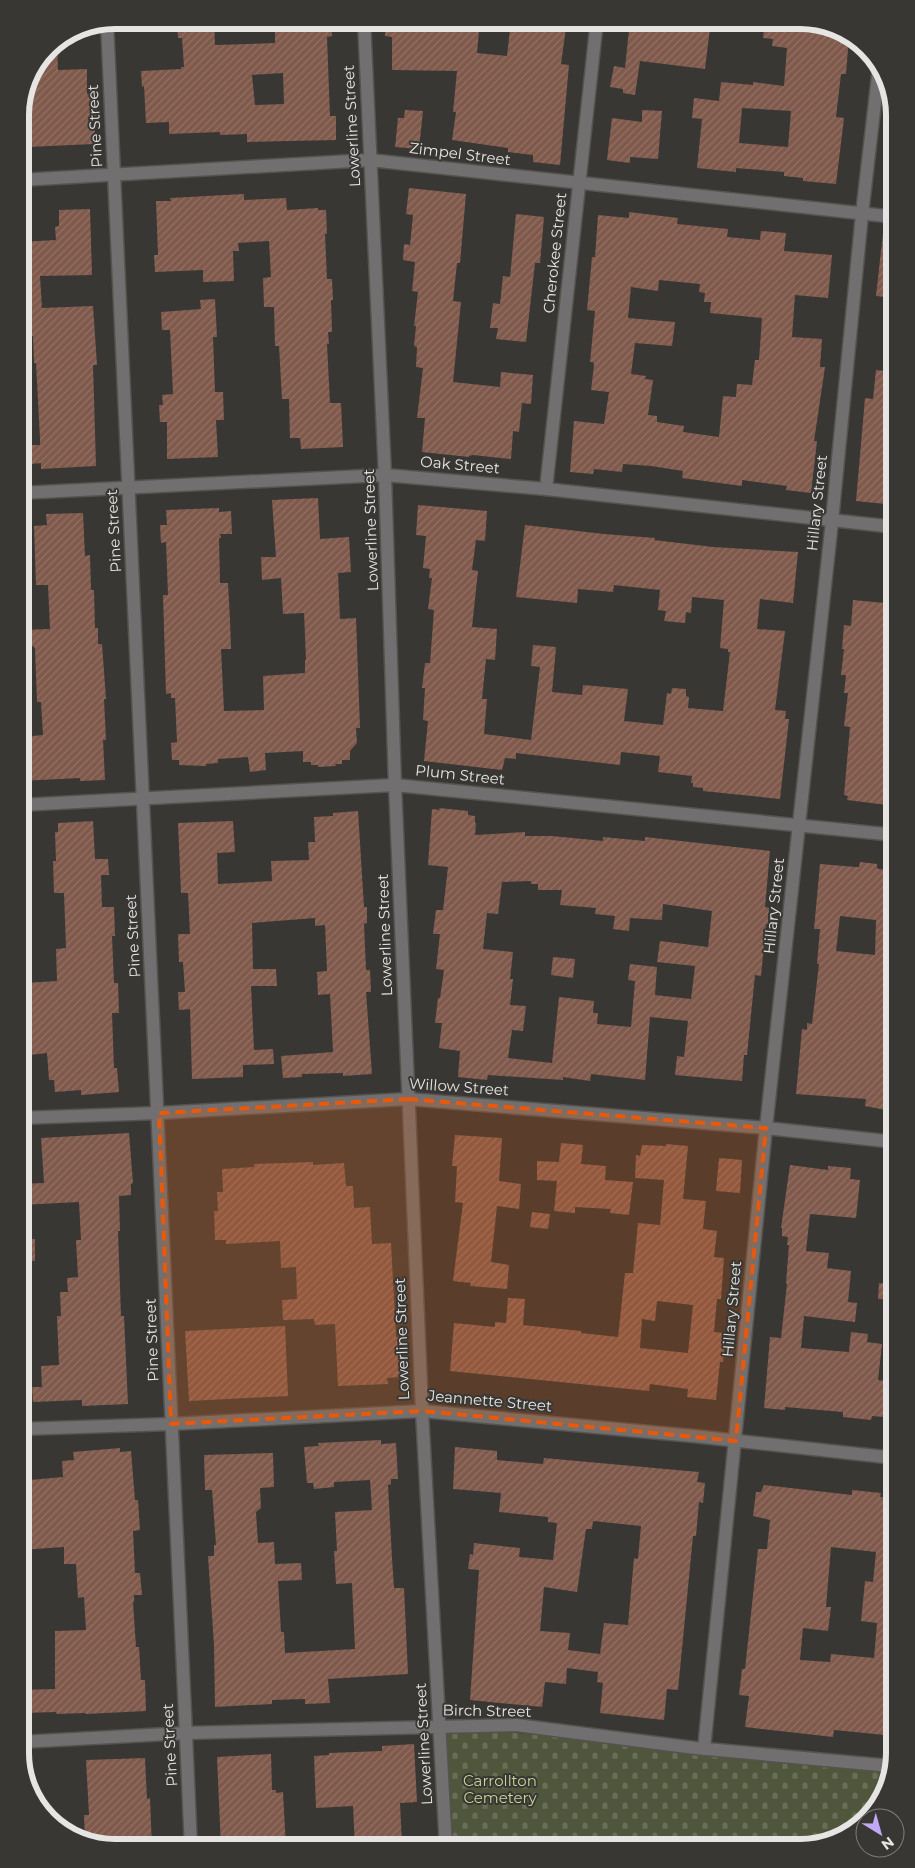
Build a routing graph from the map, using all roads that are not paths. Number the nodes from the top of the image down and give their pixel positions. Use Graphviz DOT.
graph roads {
  1 [pos="107,29"];
  2 [pos="364,29"];
  3 [pos="596,29"];
  4 [pos="878,78"];
  5 [pos="370,160"];
  6 [pos="114,176"];
  7 [pos="29,180"];
  8 [pos="579,184"];
  9 [pos="862,214"];
  10 [pos="886,216"];
  11 [pos="385,475"];
  12 [pos="128,488"];
  13 [pos="546,489"];
  14 [pos="29,492"];
  15 [pos="832,520"];
  16 [pos="886,526"];
  17 [pos="395,785"];
  18 [pos="142,798"];
  19 [pos="29,804"];
  20 [pos="799,825"];
  21 [pos="886,834"];
  22 [pos="408,1099"];
  23 [pos="159,1112"];
  24 [pos="29,1118"];
  25 [pos="766,1128"];
  26 [pos="886,1141"];
  27 [pos="422,1410"];
  28 [pos="171,1424"];
  29 [pos="29,1430"];
  30 [pos="736,1441"];
  31 [pos="886,1457"];
  32 [pos="440,1726"];
  33 [pos="186,1733"];
  34 [pos="29,1742"];
  35 [pos="704,1748"];
  36 [pos="886,1766"];
  37 [pos="191,1839"];
  38 [pos="446,1839"];
  1 -- 6 [label="street, Pine Street"];
  2 -- 5 [label="street, Lowerline Street"];
  3 -- 8 [label="street, Cherokee Street"];
  4 -- 9 [label="street, Hillary Street"];
  5 -- 6 [label="street, Zimpel Street"];
  5 -- 8 [label="street, Zimpel Street"];
  5 -- 11 [label="street, Lowerline Street"];
  6 -- 7 [label="street, Zimpel Street"];
  6 -- 12 [label="street, Pine Street"];
  8 -- 9 [label="street, Zimpel Street"];
  8 -- 13 [label="street, Cherokee Street"];
  9 -- 10 [label="street, Zimpel Street"];
  9 -- 15 [label="street, Hillary Street"];
  11 -- 12 [label="street, Oak Street"];
  11 -- 13 [label="street, Oak Street"];
  11 -- 17 [label="street, Lowerline Street"];
  12 -- 14 [label="street, Oak Street"];
  12 -- 18 [label="street, Pine Street"];
  13 -- 15 [label="street, Oak Street"];
  15 -- 16 [label="street, Oak Street"];
  15 -- 20 [label="street, Hillary Street"];
  17 -- 18 [label="street, Plum Street"];
  17 -- 20 [label="street, Plum Street"];
  17 -- 22 [label="street, Lowerline Street"];
  18 -- 19 [label="street, Plum Street"];
  18 -- 23 [label="street, Pine Street"];
  20 -- 21 [label="street, Plum Street"];
  20 -- 25 [label="street, Hillary Street"];
  22 -- 23 [label="street, Willow Street"];
  22 -- 25 [label="street, Willow Street"];
  22 -- 27 [label="street, Lowerline Street"];
  23 -- 24 [label="street, Willow Street"];
  23 -- 28 [label="street, Pine Street"];
  25 -- 26 [label="street, Willow Street"];
  25 -- 30 [label="street, Hillary Street"];
  27 -- 28 [label="street, Jeannette Street"];
  27 -- 30 [label="street, Jeannette Street"];
  27 -- 32 [label="street, Lowerline Street"];
  28 -- 29 [label="street, Jeannette Street"];
  28 -- 33 [label="street, Pine Street"];
  30 -- 31 [label="street, Jeannette Street"];
  30 -- 35 [label="street, Hillary Street"];
  32 -- 33 [label="street, Birch Street"];
  32 -- 35 [label="street, Birch Street"];
  32 -- 38 [label="street, Lowerline Street"];
  33 -- 34 [label="street, Birch Street"];
  33 -- 37 [label="street, Pine Street"];
  35 -- 36 [label="street, Birch Street"];
}
